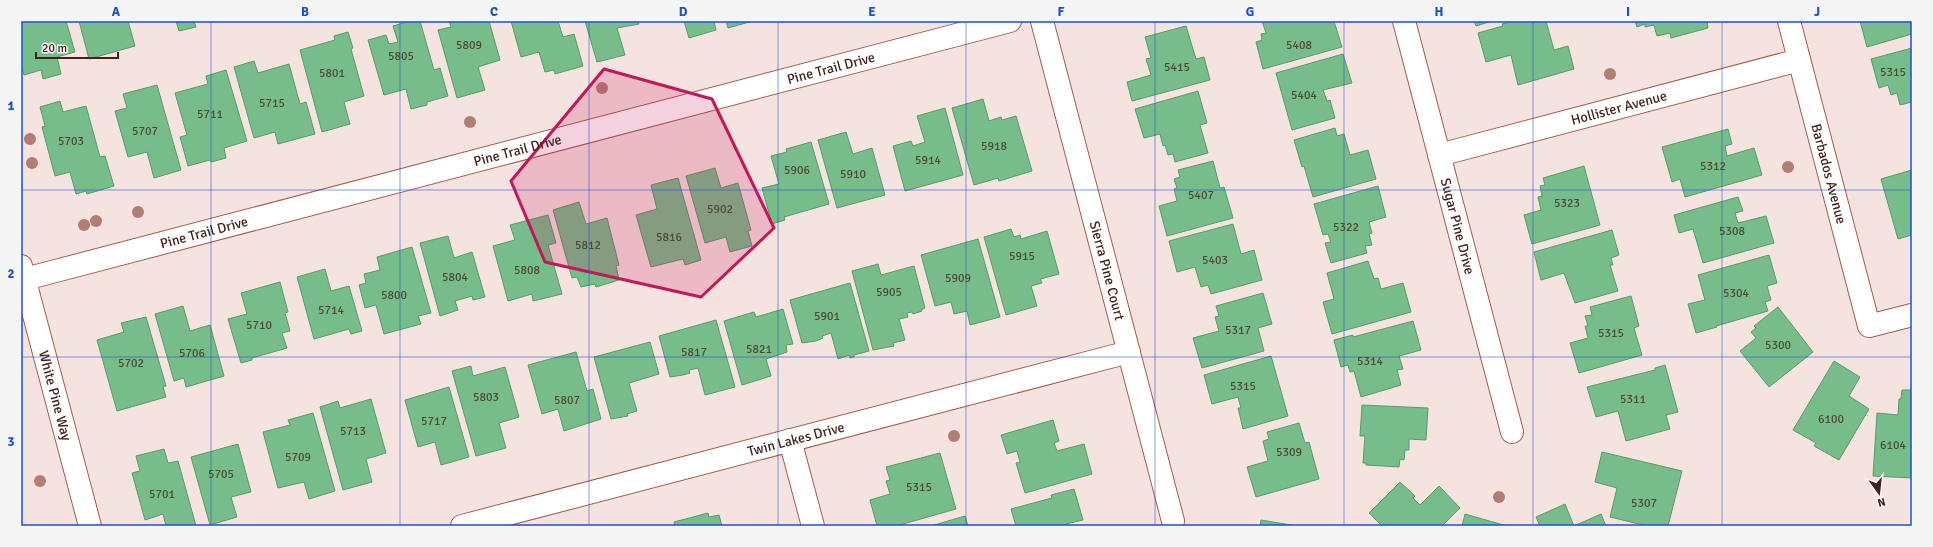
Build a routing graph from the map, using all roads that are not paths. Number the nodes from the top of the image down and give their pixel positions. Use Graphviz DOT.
graph roads {
  1 [pos="1010,21"];
  2 [pos="1042,21"];
  3 [pos="1404,21"];
  4 [pos="1789,21"];
  5 [pos="1799,60"];
  6 [pos="1439,154"];
  7 [pos="23,271"];
  8 [pos="1912,315"];
  9 [pos="1129,352"];
  10 [pos="1512,432"];
  11 [pos="790,440"];
  12 [pos="1173,521"];
  13 [pos="90,526"];
  14 [pos="462,526"];
  15 [pos="813,526"];
  1 -- 7 [label="street, Pine Trail Drive"];
  2 -- 9 [label="street, Sierra Pine Court"];
  3 -- 6 [label="street, Sugar Pine Drive"];
  4 -- 5 [label="street, Barbados Avenue"];
  5 -- 6 [label="street, Hollister Avenue"];
  5 -- 8 [label="street, Barbados Avenue"];
  6 -- 10 [label="street, Sugar Pine Drive"];
  7 -- 13 [label="street, White Pine Way"];
  9 -- 11 [label="street, Twin Lakes Drive"];
  9 -- 12 [label="street, Sierra Pine Court"];
  11 -- 14 [label="street, Twin Lakes Drive"];
  11 -- 15 [label="street"];
}
